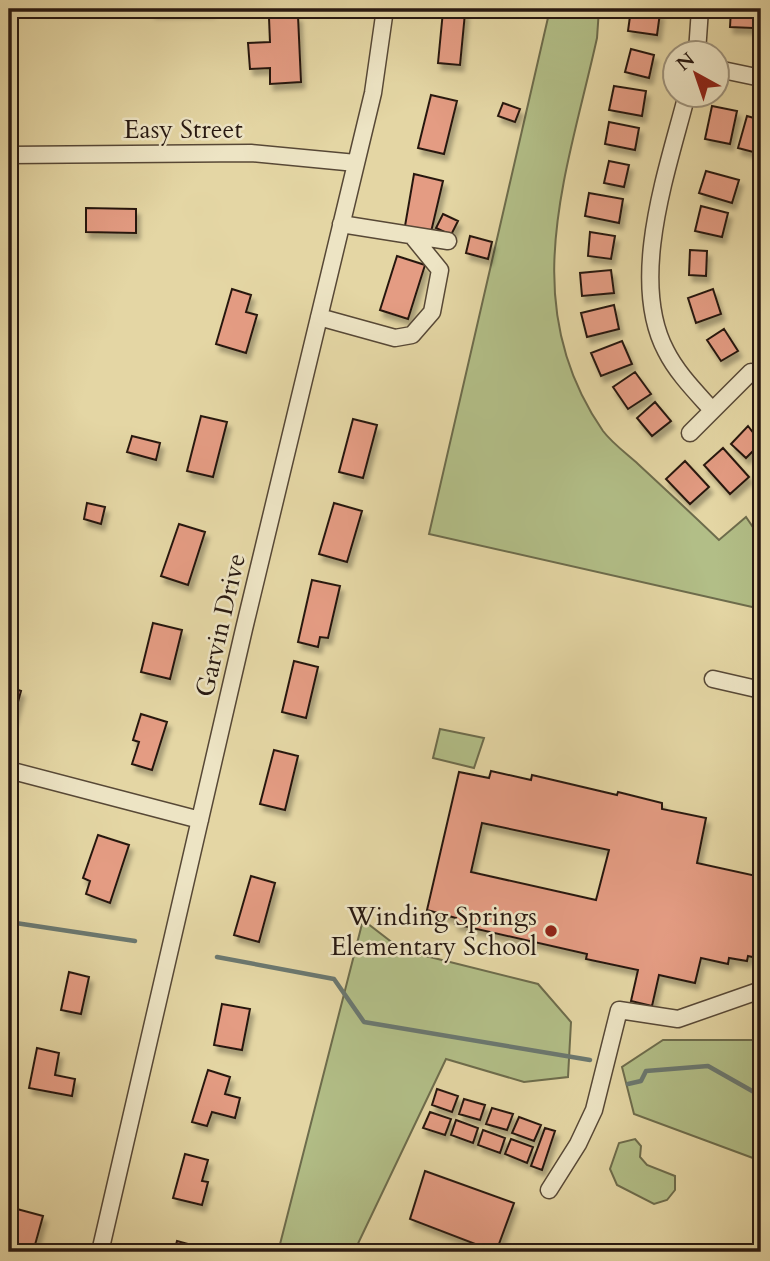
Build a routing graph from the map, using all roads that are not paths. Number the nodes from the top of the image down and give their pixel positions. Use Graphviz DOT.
graph roads {
  1 [pos="385,9"];
  2 [pos="700,9"];
  3 [pos="697,38"];
  4 [pos="732,72"];
  5 [pos="761,78"];
  6 [pos="684,108"];
  7 [pos="9,155"];
  8 [pos="356,163"];
  9 [pos="341,224"];
  10 [pos="413,237"];
  11 [pos="447,242"];
  12 [pos="319,317"];
  13 [pos="751,372"];
  14 [pos="712,410"];
  15 [pos="690,433"];
  16 [pos="713,680"];
  17 [pos="761,690"];
  18 [pos="9,770"];
  19 [pos="200,820"];
  20 [pos="761,990"];
  21 [pos="549,1191"];
  22 [pos="100,1252"];
  1 -- 8 [label="street, Garvin Drive"];
  2 -- 3 [label="street"];
  4 -- 5 [label="street"];
  6 -- 14 [label="street"];
  7 -- 8 [label="street, Easy Street"];
  8 -- 9 [label="street, Garvin Drive"];
  9 -- 10 [label="street"];
  9 -- 12 [label="street, Garvin Drive"];
  10 -- 11 [label="street"];
  10 -- 12 [label="street"];
  12 -- 19 [label="street, Garvin Drive"];
  13 -- 14 [label="street"];
  14 -- 15 [label="street"];
  16 -- 17 [label="street"];
  18 -- 19 [label="street"];
  19 -- 22 [label="street, Garvin Drive"];
  20 -- 21 [label="street"];
}
